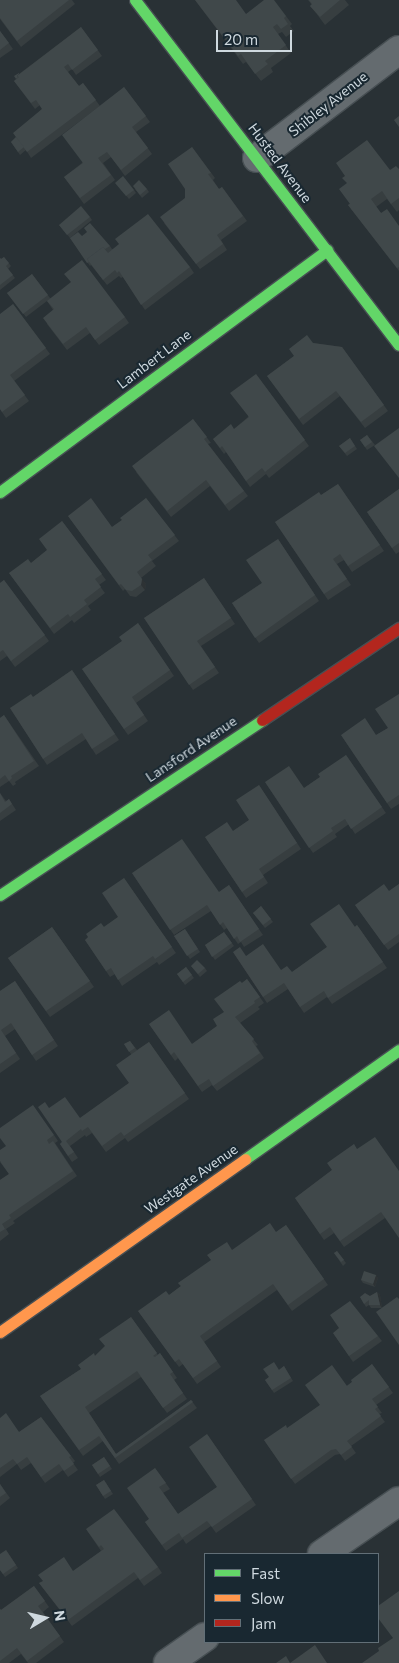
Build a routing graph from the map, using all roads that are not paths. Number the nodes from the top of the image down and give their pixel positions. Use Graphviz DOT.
graph roads {
  1 [pos="135,0"];
  2 [pos="399,50"];
  3 [pos="257,158"];
  4 [pos="327,250"];
  5 [pos="399,346"];
  6 [pos="0,492"];
  7 [pos="399,628"];
  8 [pos="0,895"];
  9 [pos="399,1050"];
  10 [pos="0,1332"];
  11 [pos="399,1501"];
  12 [pos="323,1553"];
  13 [pos="204,1638"];
  14 [pos="168,1663"];
  1 -- 3 [label="street, Husted Avenue"];
  2 -- 3 [label="street, Shibley Avenue"];
  3 -- 4 [label="street, Husted Avenue"];
  4 -- 5 [label="street, Husted Avenue"];
  4 -- 6 [label="street, Lambert Lane"];
  7 -- 8 [label="street, Lansford Avenue"];
  9 -- 10 [label="street, Westgate Avenue"];
  11 -- 12 [label="street"];
  13 -- 14 [label="street"];
}
